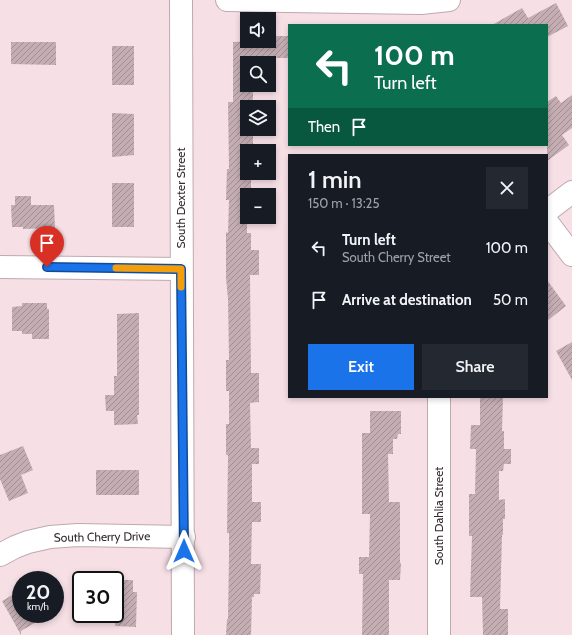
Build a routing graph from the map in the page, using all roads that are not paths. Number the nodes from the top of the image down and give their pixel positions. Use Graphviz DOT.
graph roads {
  1 [pos="181,0"];
  2 [pos="227,0"];
  3 [pos="449,0"];
  4 [pos="572,192"];
  5 [pos="548,210"];
  6 [pos="548,223"];
  7 [pos="572,254"];
  8 [pos="0,267"];
  9 [pos="181,269"];
  10 [pos="438,398"];
  11 [pos="184,537"];
  12 [pos="0,554"];
  13 [pos="183,635"];
  14 [pos="439,635"];
  1 -- 9 [label="street, South Dexter Street"];
  2 -- 3 [label="street"];
  4 -- 5 [label="street"];
  6 -- 7 [label="street"];
  8 -- 9 [label="street"];
  9 -- 11 [label="street, South Dexter Street"];
  10 -- 14 [label="street, South Dahlia Street"];
  11 -- 12 [label="street, South Cherry Drive"];
  11 -- 13 [label="street, South Dexter Street"];
}
